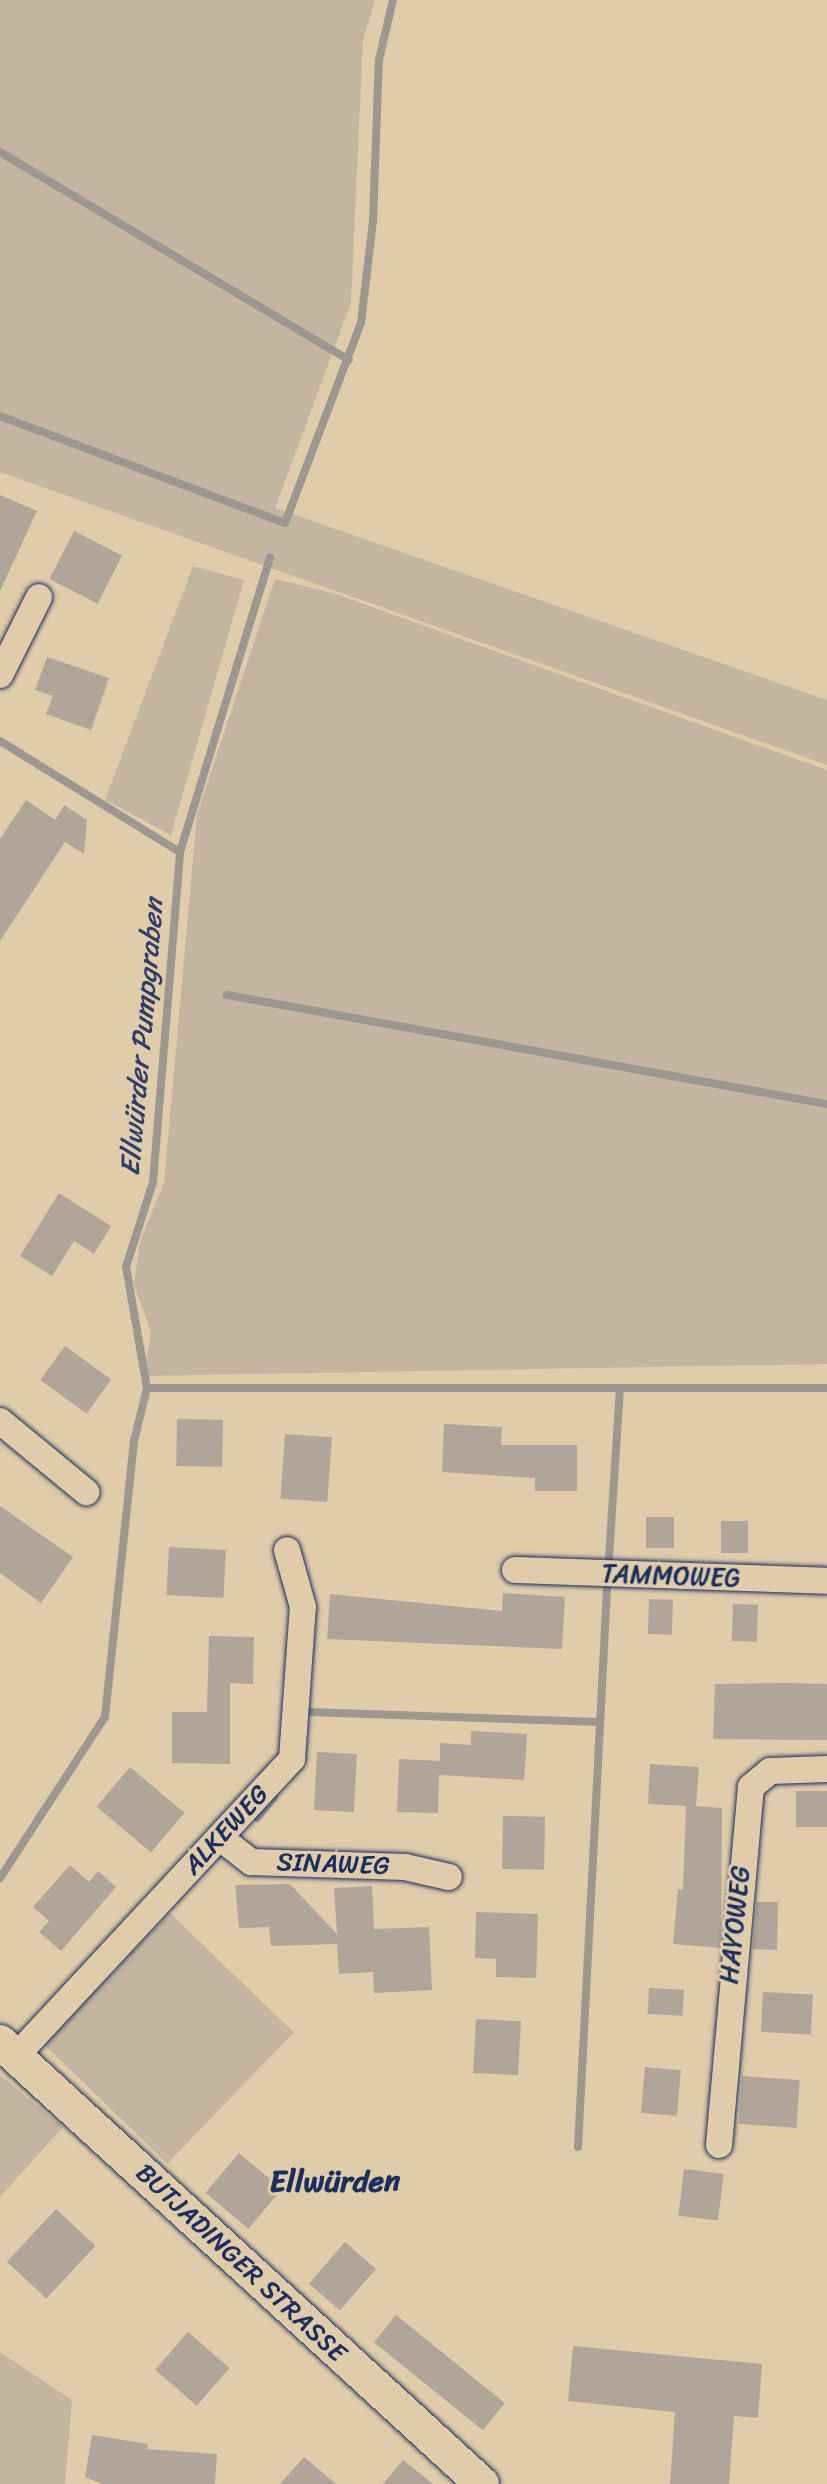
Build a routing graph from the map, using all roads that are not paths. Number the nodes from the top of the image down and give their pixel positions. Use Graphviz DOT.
graph roads {
  1 [pos="39,597"];
  2 [pos="0,675"];
  3 [pos="0,1421"];
  4 [pos="86,1492"];
  5 [pos="287,1550"];
  6 [pos="515,1570"];
  7 [pos="827,1581"];
  8 [pos="827,1769"];
  9 [pos="223,1840"];
  10 [pos="449,1877"];
  11 [pos="8,2049"];
  12 [pos="719,2145"];
  13 [pos="482,2484"];
  1 -- 2 [label="street"];
  3 -- 4 [label="street"];
  5 -- 9 [label="street, ALKEWEG"];
  6 -- 7 [label="street, TAMMOWEG"];
  8 -- 12 [label="street, HAYOWEG"];
  9 -- 10 [label="street, SINAWEG"];
  9 -- 11 [label="street, ALKEWEG"];
  11 -- 13 [label="main road, BUTJADINGER STRASSE"];
}
